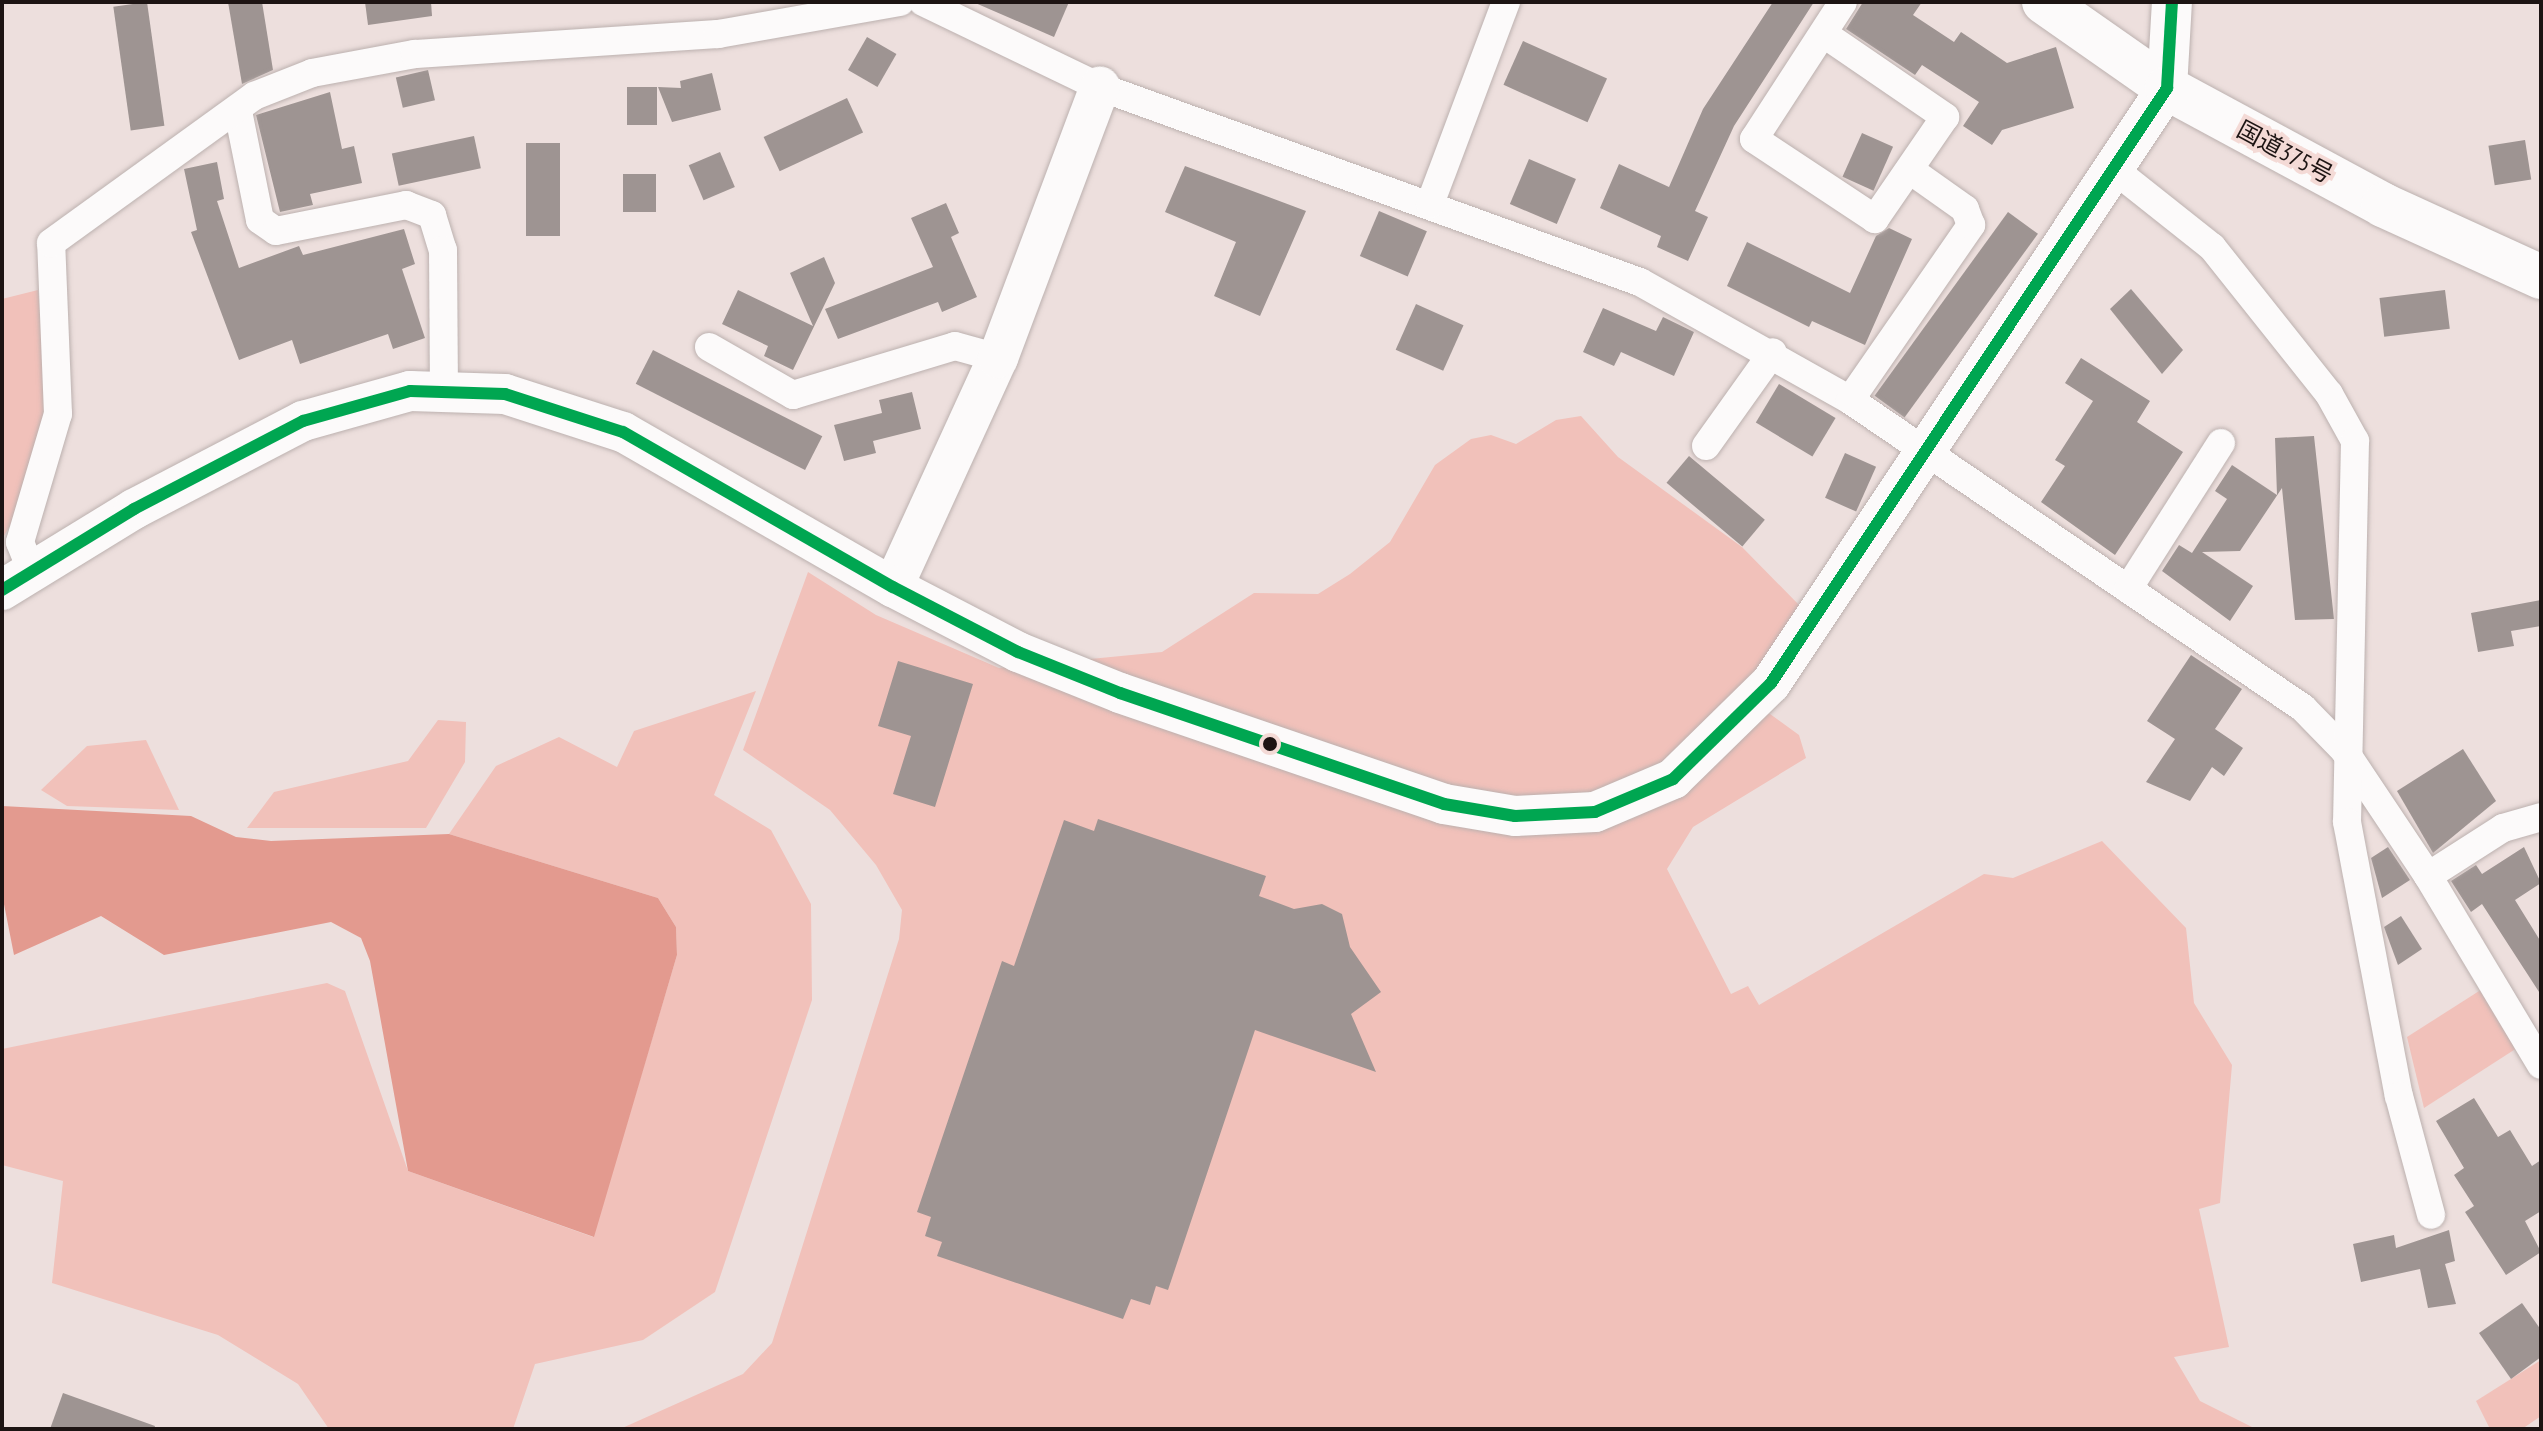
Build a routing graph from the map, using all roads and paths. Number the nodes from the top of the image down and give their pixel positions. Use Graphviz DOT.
graph roads {
  1 [pos="900,2"];
  2 [pos="923,2"];
  3 [pos="1506,2"];
  4 [pos="1843,2"];
  5 [pos="2044,2"];
  6 [pos="2172,2"];
  7 [pos="1824,34"];
  8 [pos="1100,87"];
  9 [pos="2167,88"];
  10 [pos="238,111"];
  11 [pos="1910,170"];
  12 [pos="2116,171"];
  13 [pos="1430,204"];
  14 [pos="2541,277"];
  15 [pos="709,347"];
  16 [pos="1773,352"];
  17 [pos="998,358"];
  18 [pos="444,387"];
  19 [pos="1850,400"];
  20 [pos="2221,443"];
  21 [pos="1706,446"];
  22 [pos="1924,453"];
  23 [pos="17,581"];
  24 [pos="893,587"];
  25 [pos="2128,589"];
  26 [pos="2344,750"];
  27 [pos="2541,817"];
  28 [pos="2428,876"];
  29 [pos="2541,1065"];
  30 [pos="2431,1215"];
  1 -- 10 [label="street"];
  2 -- 8 [label="street"];
  3 -- 13 [label="street"];
  4 -- 7 [label="street"];
  5 -- 9 [label="highway, 国道375号"];
  6 -- 9 [label="street"];
  7 -- 11 [label="street"];
  7 -- 11 [label="street"];
  8 -- 13 [label="street"];
  8 -- 17 [label="street"];
  9 -- 12 [label="street"];
  9 -- 14 [label="highway, 国道375号"];
  10 -- 18 [label="street"];
  10 -- 23 [label="street"];
  11 -- 19 [label="street"];
  12 -- 22 [label="street"];
  12 -- 26 [label="street"];
  13 -- 16 [label="street"];
  15 -- 17 [label="street"];
  16 -- 19 [label="street"];
  16 -- 21 [label="street"];
  17 -- 24 [label="street"];
  18 -- 23 [label="street"];
  18 -- 24 [label="street"];
  19 -- 22 [label="street"];
  20 -- 25 [label="street"];
  22 -- 24 [label="street"];
  22 -- 25 [label="street"];
  25 -- 26 [label="street"];
  26 -- 28 [label="street"];
  26 -- 30 [label="street"];
  27 -- 28 [label="street"];
  28 -- 29 [label="street"];
}
